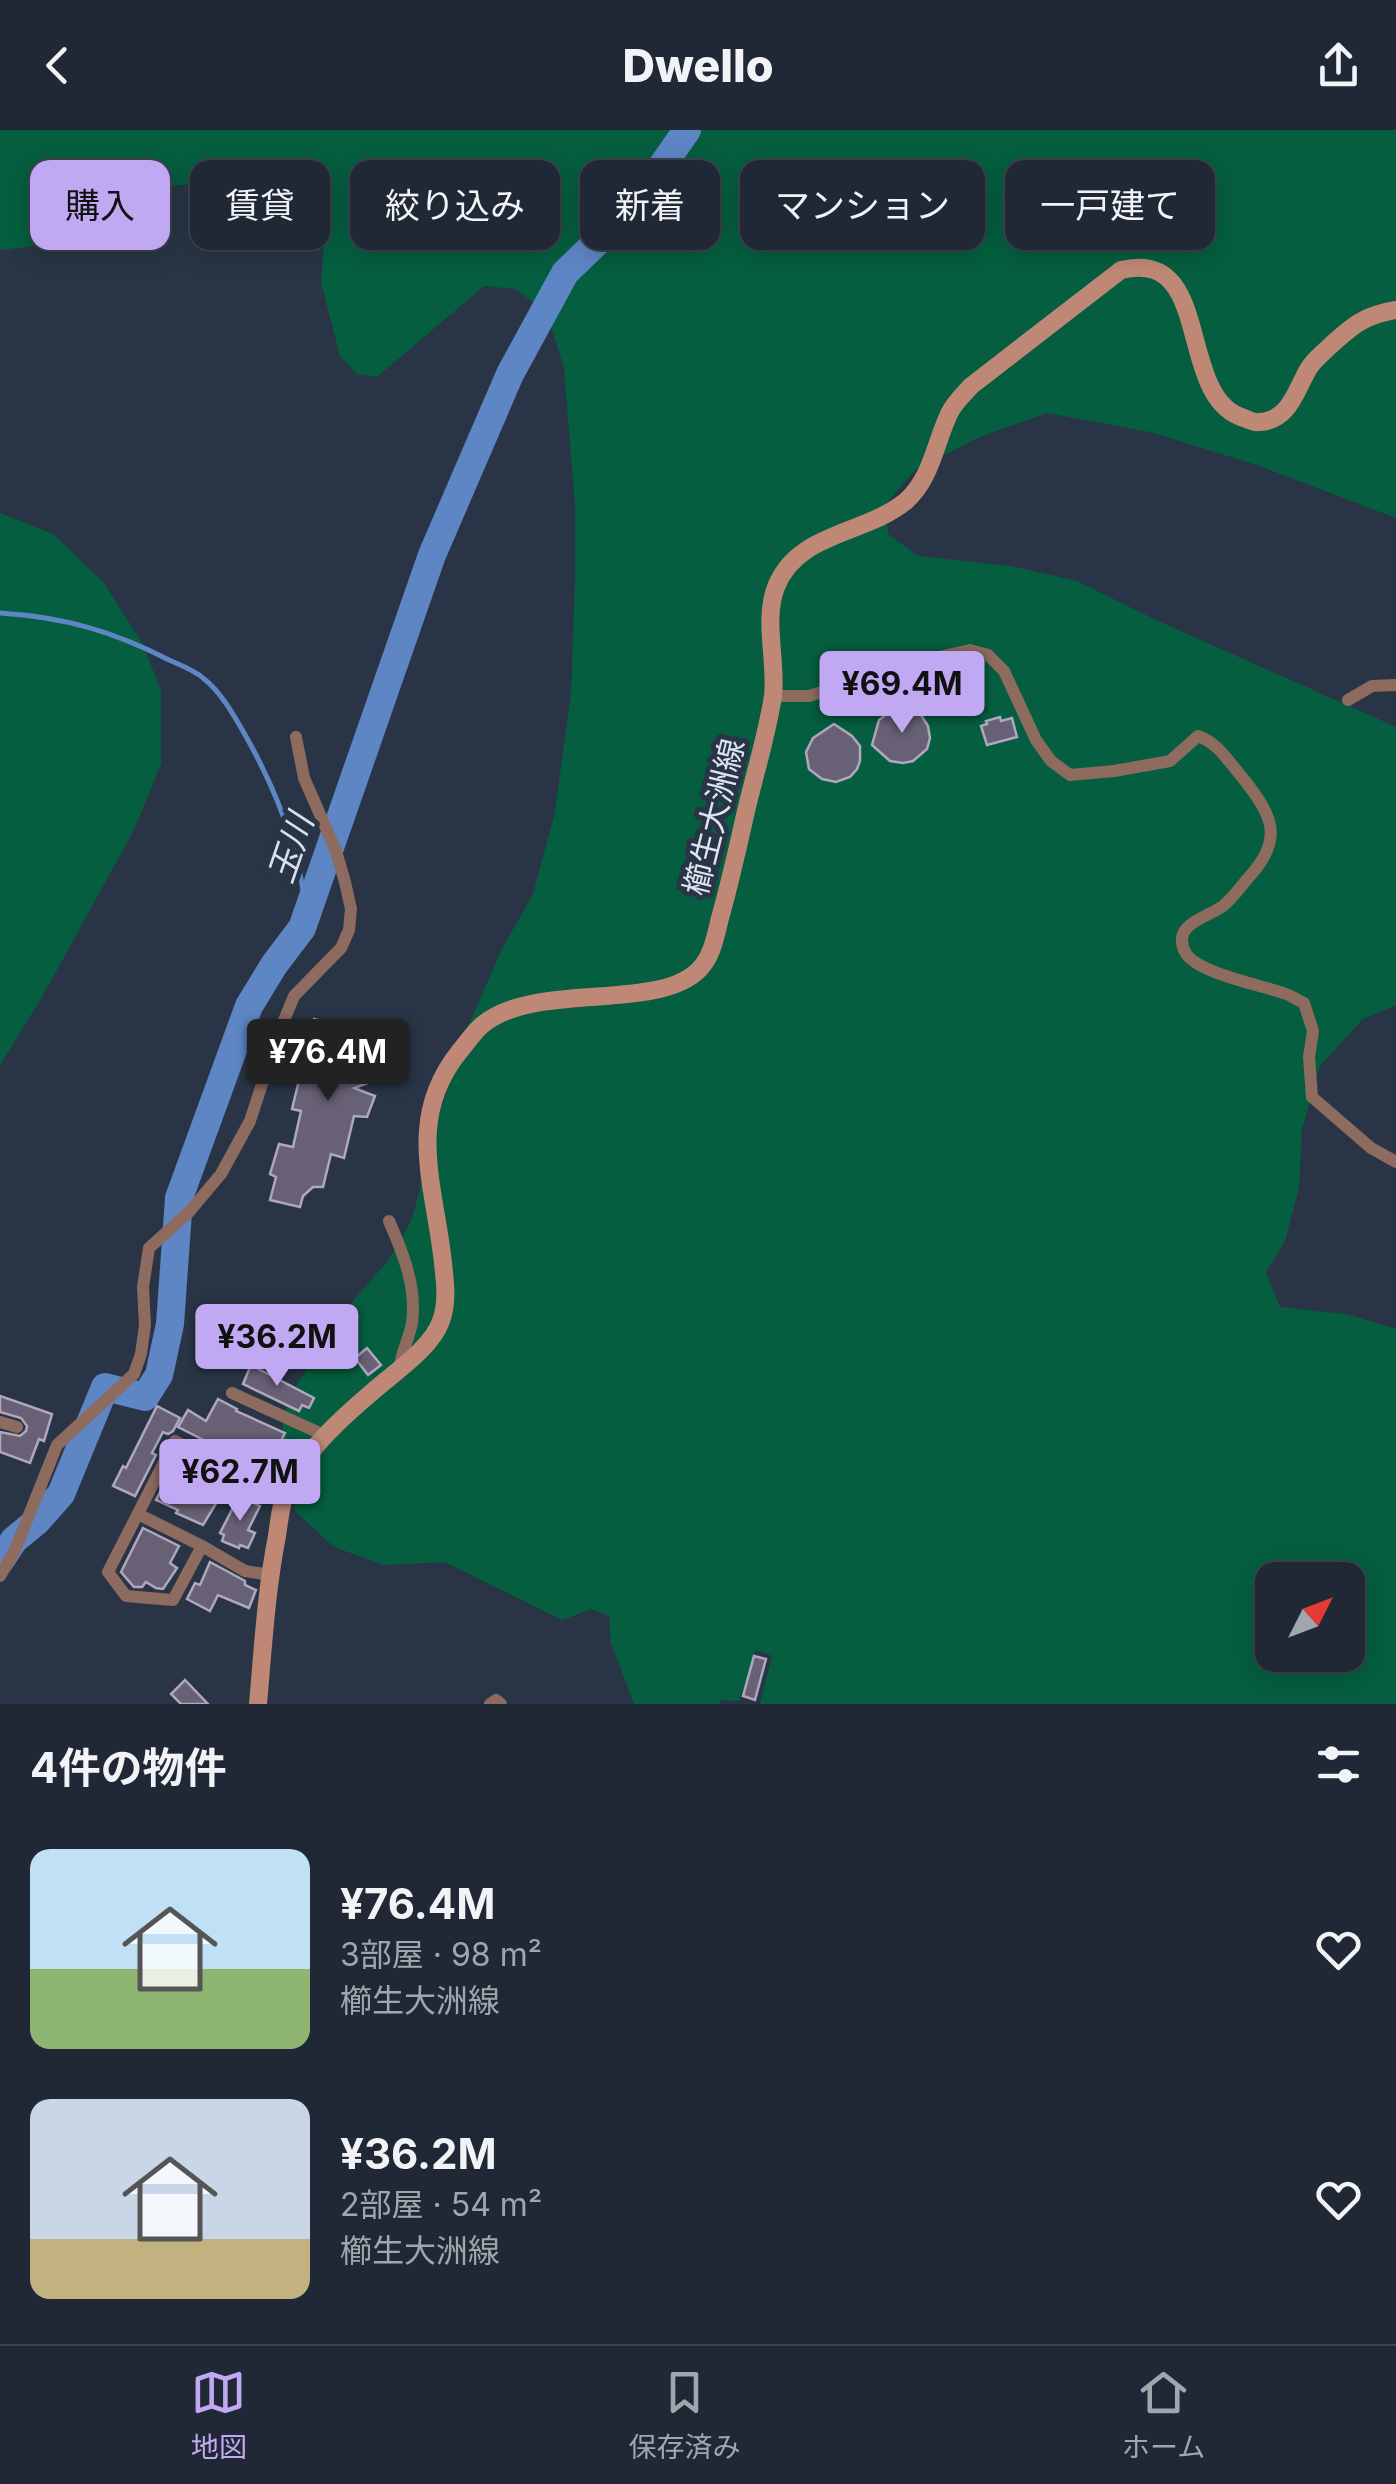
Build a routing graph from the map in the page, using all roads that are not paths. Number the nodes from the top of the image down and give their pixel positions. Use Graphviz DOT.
graph roads {
  1 [pos="1396,310"];
  2 [pos="1396,685"];
  3 [pos="772,696"];
  4 [pos="1348,700"];
  5 [pos="296,736"];
  6 [pos="1396,1162"];
  7 [pos="389,1221"];
  8 [pos="399,1370"];
  9 [pos="232,1392"];
  10 [pos="0,1422"];
  11 [pos="17,1427"];
  12 [pos="326,1436"];
  13 [pos="284,1498"];
  14 [pos="138,1514"];
  15 [pos="202,1546"];
  16 [pos="270,1575"];
  17 [pos="0,1576"];
  18 [pos="258,1704"];
  19 [pos="490,1704"];
  20 [pos="501,1704"];
  1 -- 3 [label="main road, 櫛生大洲線"];
  2 -- 4 [label="street"];
  3 -- 6 [label="street"];
  3 -- 8 [label="main road, 櫛生大洲線"];
  5 -- 17 [label="street"];
  7 -- 8 [label="street"];
  8 -- 12 [label="main road, 櫛生大洲線"];
  9 -- 12 [label="street"];
  10 -- 11 [label="street"];
  12 -- 13 [label="main road, 櫛生大洲線"];
  13 -- 14 [label="street"];
  13 -- 16 [label="main road, 櫛生大洲線"];
  14 -- 15 [label="street"];
  14 -- 15 [label="street"];
  15 -- 16 [label="street"];
  16 -- 18 [label="main road, 櫛生大洲線"];
  19 -- 20 [label="street"];
}
